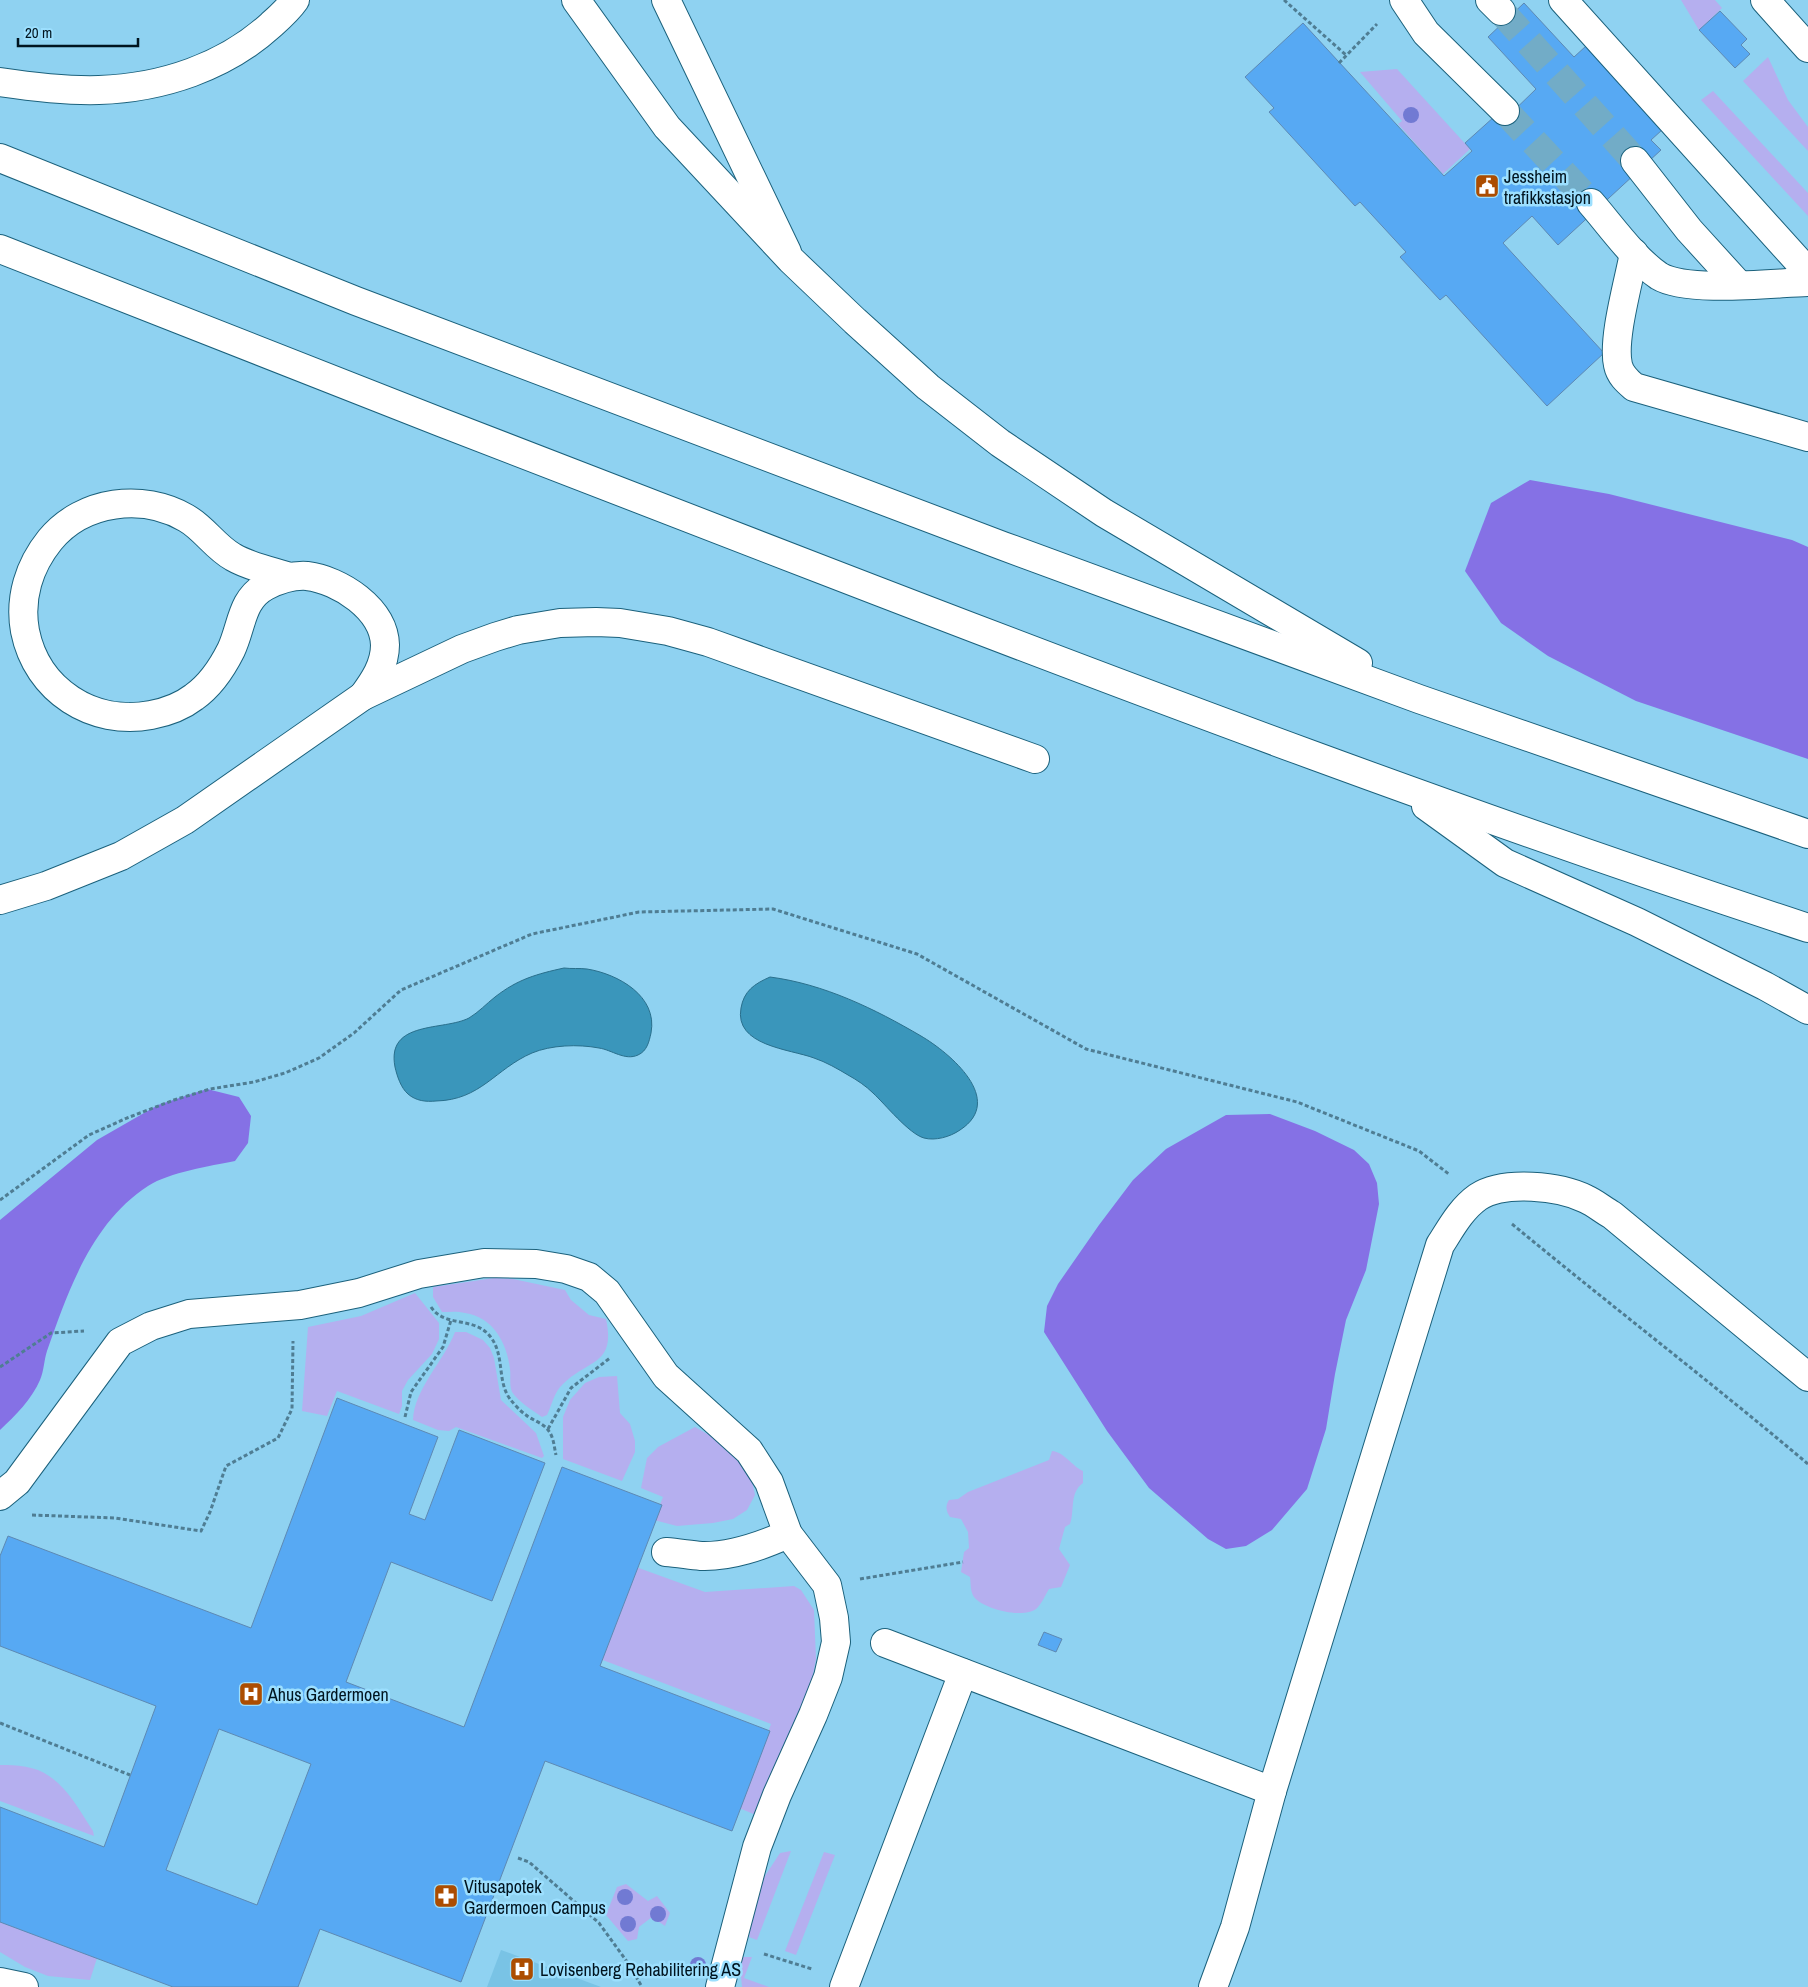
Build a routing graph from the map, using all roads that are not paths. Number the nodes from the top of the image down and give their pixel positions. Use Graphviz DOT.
graph roads {
  1 [pos="295,0"];
  2 [pos="576,0"];
  3 [pos="666,0"];
  4 [pos="1404,0"];
  5 [pos="1563,0"];
  6 [pos="1765,0"];
  7 [pos="1808,48"];
  8 [pos="0,82"];
  9 [pos="1505,111"];
  10 [pos="0,158"];
  11 [pos="1635,161"];
  12 [pos="1591,203"];
  13 [pos="0,249"];
  14 [pos="1634,253"];
  15 [pos="791,260"];
  16 [pos="1808,272"];
  17 [pos="1808,282"];
  18 [pos="1739,285"];
  19 [pos="1808,436"];
  20 [pos="290,577"];
  21 [pos="364,696"];
  22 [pos="1420,699"];
  23 [pos="1035,759"];
  24 [pos="1400,788"];
  25 [pos="1808,834"];
  26 [pos="0,900"];
  27 [pos="1808,928"];
  28 [pos="1808,1010"];
  29 [pos="1808,1377"];
  30 [pos="0,1496"];
  31 [pos="788,1534"];
  32 [pos="666,1552"];
  33 [pos="886,1643"];
  34 [pos="963,1673"];
  35 [pos="1272,1791"];
  36 [pos="0,1982"];
  37 [pos="845,1984"];
  38 [pos="24,1987"];
  39 [pos="720,1987"];
  40 [pos="1213,1987"];
  1 -- 8 [label="main road"];
  2 -- 15 [label="main road"];
  3 -- 15 [label="main road"];
  4 -- 9 [label="main road"];
  5 -- 16 [label="main road"];
  6 -- 7 [label="main road"];
  10 -- 22 [label="main road"];
  11 -- 18 [label="main road"];
  12 -- 14 [label="main road"];
  13 -- 24 [label="main road"];
  14 -- 18 [label="main road"];
  14 -- 19 [label="main road"];
  15 -- 22 [label="main road"];
  17 -- 18 [label="main road"];
  20 -- 20 [label="main road"];
  20 -- 21 [label="main road"];
  21 -- 23 [label="main road"];
  21 -- 26 [label="main road"];
  22 -- 25 [label="main road"];
  24 -- 27 [label="main road"];
  24 -- 28 [label="main road"];
  29 -- 35 [label="main road"];
  30 -- 31 [label="main road"];
  31 -- 32 [label="main road"];
  31 -- 39 [label="main road"];
  33 -- 34 [label="main road"];
  34 -- 35 [label="main road"];
  34 -- 37 [label="main road"];
  35 -- 40 [label="main road"];
  36 -- 38 [label="main road"];
}
